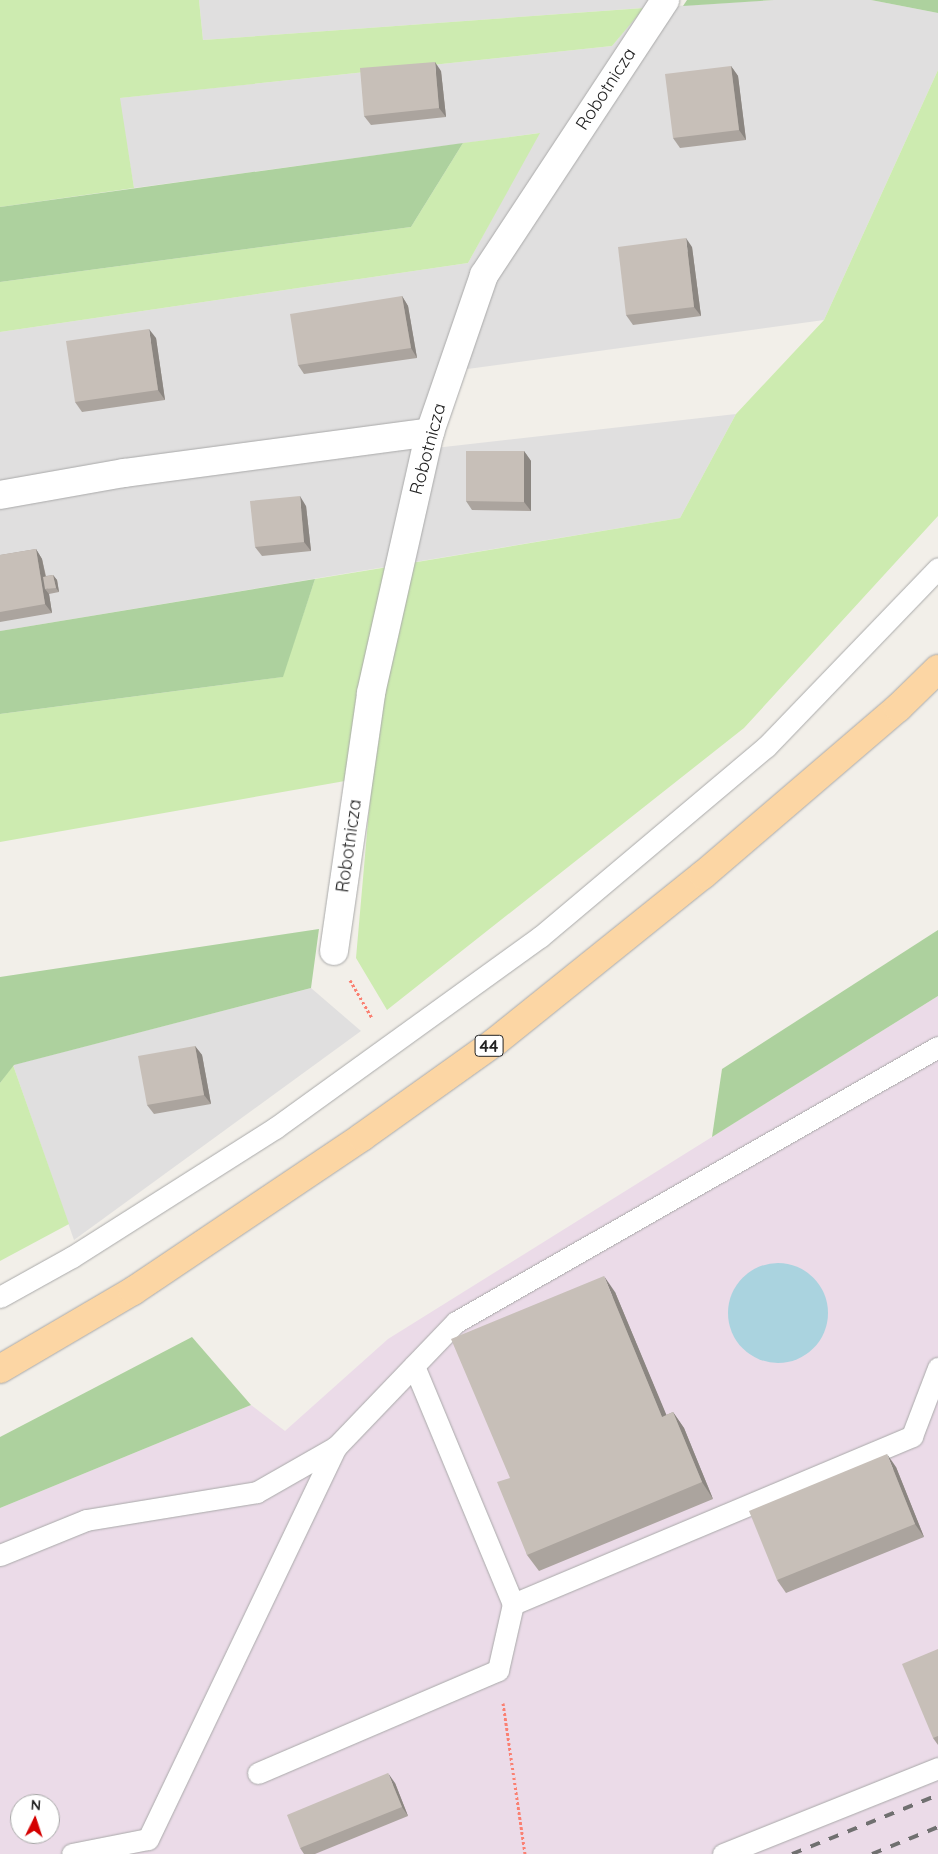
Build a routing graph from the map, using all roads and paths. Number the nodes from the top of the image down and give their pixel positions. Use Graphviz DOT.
graph roads {
  1 [pos="664,0"];
  2 [pos="430,432"];
  3 [pos="0,495"];
  4 [pos="938,568"];
  5 [pos="938,669"];
  6 [pos="334,951"];
  7 [pos="388,1045"];
  8 [pos="938,1047"];
  9 [pos="0,1297"];
  10 [pos="414,1366"];
  11 [pos="938,1368"];
  12 [pos="0,1369"];
  13 [pos="336,1447"];
  14 [pos="0,1555"];
  15 [pos="513,1604"];
  16 [pos="498,1670"];
  17 [pos="938,1768"];
  18 [pos="258,1773"];
  19 [pos="149,1846"];
  20 [pos="98,1851"];
  21 [pos="72,1854"];
  22 [pos="525,1854"];
  23 [pos="723,1854"];
  1 -- 2 [label="street, Robotnicza"];
  2 -- 3 [label="street"];
  2 -- 6 [label="street, Robotnicza"];
  4 -- 7 [label="lane"];
  5 -- 12 [label="main road, 44"];
  6 -- 7 [label="path"];
  7 -- 9 [label="lane"];
  8 -- 10 [label="lane"];
  10 -- 13 [label="lane"];
  10 -- 15 [label="lane"];
  11 -- 15 [label="lane"];
  13 -- 14 [label="lane"];
  13 -- 19 [label="lane"];
  15 -- 16 [label="lane"];
  16 -- 18 [label="lane"];
  16 -- 22 [label="path"];
  17 -- 23 [label="lane"];
  19 -- 20 [label="lane"];
  20 -- 21 [label="lane"];
}
